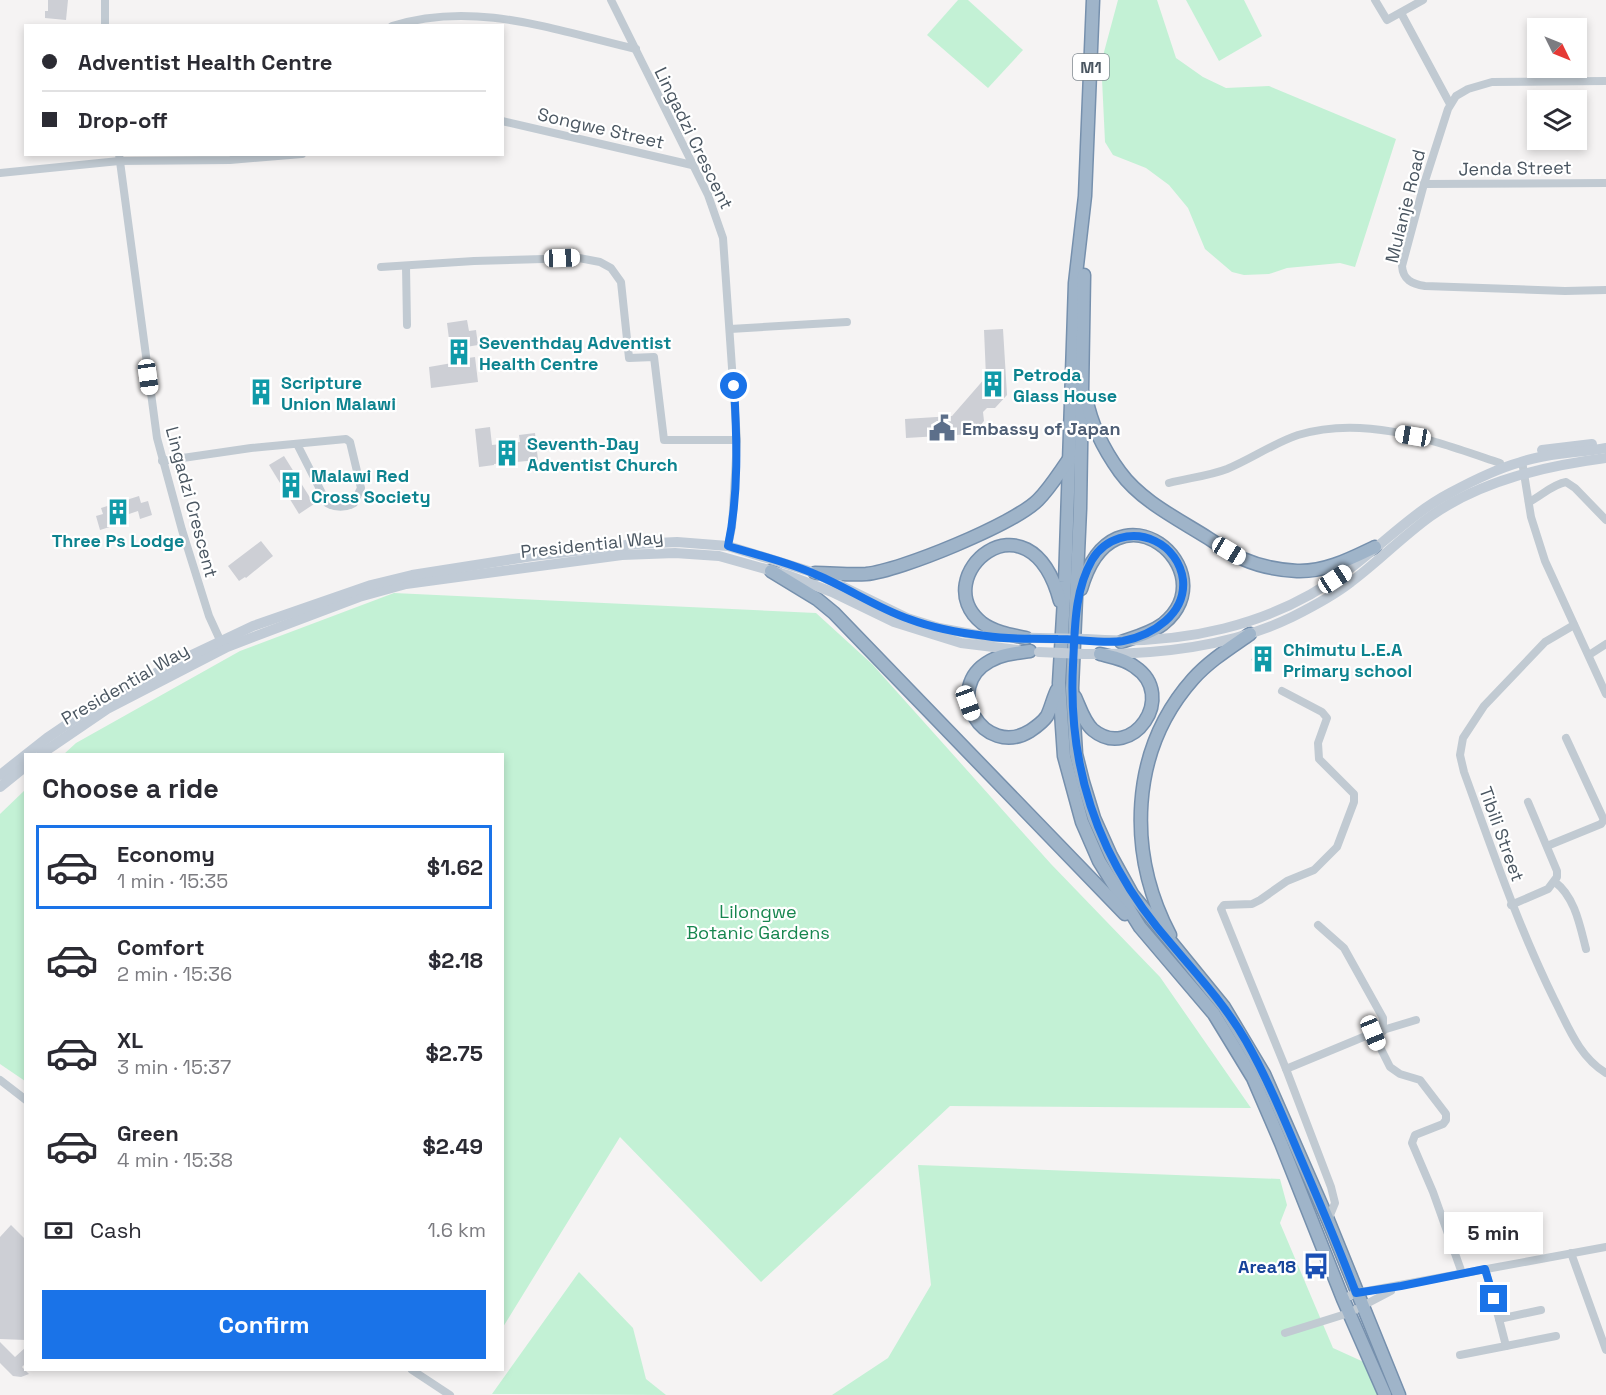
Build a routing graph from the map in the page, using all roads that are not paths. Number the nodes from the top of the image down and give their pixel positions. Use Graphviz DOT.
graph roads {
  1 [pos="105,0"];
  2 [pos="611,0"];
  3 [pos="1093,0"];
  4 [pos="1375,0"];
  5 [pos="1423,0"];
  6 [pos="1401,13"];
  7 [pos="105,24"];
  8 [pos="401,24"];
  9 [pos="636,49"];
  10 [pos="1606,81"];
  11 [pos="1449,104"];
  12 [pos="504,121"];
  13 [pos="278,156"];
  14 [pos="119,158"];
  15 [pos="692,165"];
  16 [pos="0,173"];
  17 [pos="1606,183"];
  18 [pos="1424,184"];
  19 [pos="1085,191"];
  20 [pos="406,266"];
  21 [pos="381,267"];
  22 [pos="1606,290"];
  23 [pos="847,322"];
  24 [pos="407,325"];
  25 [pos="730,329"];
  26 [pos="1081,375"];
  27 [pos="737,440"];
  28 [pos="1606,443"];
  29 [pos="297,444"];
  30 [pos="1606,448"];
  31 [pos="1606,458"];
  32 [pos="1069,459"];
  33 [pos="162,461"];
  34 [pos="1522,461"];
  35 [pos="1500,463"];
  36 [pos="1524,474"];
  37 [pos="1169,483"];
  38 [pos="1529,502"];
  39 [pos="1073,508"];
  40 [pos="1606,520"];
  41 [pos="1401,525"];
  42 [pos="728,546"];
  43 [pos="1375,547"];
  44 [pos="771,571"];
  45 [pos="815,573"];
  46 [pos="1069,610"];
  47 [pos="1574,625"];
  48 [pos="1250,634"];
  49 [pos="1026,638"];
  50 [pos="220,640"];
  51 [pos="1121,642"];
  52 [pos="1606,644"];
  53 [pos="1035,651"];
  54 [pos="1100,654"];
  55 [pos="1588,655"];
  56 [pos="1059,683"];
  57 [pos="1072,688"];
  58 [pos="1282,691"];
  59 [pos="1606,694"];
  60 [pos="1566,738"];
  61 [pos="28,753"];
  62 [pos="42,753"];
  63 [pos="24,756"];
  64 [pos="24,768"];
  65 [pos="0,775"];
  66 [pos="0,787"];
  67 [pos="1528,802"];
  68 [pos="1547,846"];
  69 [pos="1555,882"];
  70 [pos="1511,905"];
  71 [pos="1318,925"];
  72 [pos="1140,927"];
  73 [pos="1586,949"];
  74 [pos="1179,952"];
  75 [pos="1416,1020"];
  76 [pos="1383,1031"];
  77 [pos="1373,1033"];
  78 [pos="1286,1069"];
  79 [pos="1606,1073"];
  80 [pos="0,1080"];
  81 [pos="24,1098"];
  82 [pos="1328,1220"];
  83 [pos="1606,1247"];
  84 [pos="1571,1253"];
  85 [pos="1485,1269"];
  86 [pos="1462,1273"];
  87 [pos="1401,1286"];
  88 [pos="1356,1293"];
  89 [pos="1343,1299"];
  90 [pos="1361,1308"];
  91 [pos="1541,1310"];
  92 [pos="1349,1313"];
  93 [pos="1499,1319"];
  94 [pos="1285,1333"];
  95 [pos="1556,1336"];
  96 [pos="1506,1346"];
  97 [pos="1606,1350"];
  98 [pos="1460,1355"];
  99 [pos="414,1371"];
  100 [pos="450,1395"];
  101 [pos="1385,1395"];
  102 [pos="1399,1395"];
  1 -- 7 [label="street"];
  2 -- 9 [label="street, Lingadzi Crescent"];
  3 -- 19 [label="highway, M1"];
  4 -- 6 [label="street"];
  5 -- 6 [label="street"];
  6 -- 11 [label="street"];
  8 -- 9 [label="street"];
  9 -- 15 [label="street, Lingadzi Crescent"];
  10 -- 11 [label="street"];
  11 -- 18 [label="street, Mulanje Road"];
  12 -- 15 [label="street, Songwe Street"];
  13 -- 14 [label="street"];
  14 -- 16 [label="street"];
  14 -- 33 [label="street, Lingadzi Crescent"];
  15 -- 25 [label="street, Lingadzi Crescent"];
  17 -- 18 [label="street, Jenda Street"];
  18 -- 22 [label="street, Mulanje Road"];
  19 -- 26 [label="highway, M1"];
  19 -- 32 [label="highway, M1"];
  20 -- 21 [label="street"];
  20 -- 24 [label="street"];
  20 -- 27 [label="street"];
  23 -- 25 [label="street"];
  25 -- 27 [label="street, Lingadzi Crescent"];
  26 -- 39 [label="highway, M1"];
  26 -- 43 [label="highway"];
  27 -- 42 [label="street, Lingadzi Crescent"];
  28 -- 35 [label="main road"];
  29 -- 29 [label="street"];
  29 -- 33 [label="street"];
  30 -- 34 [label="main road"];
  31 -- 36 [label="main road, Presidential Way"];
  32 -- 39 [label="highway, M1"];
  32 -- 45 [label="highway"];
  33 -- 50 [label="street, Lingadzi Crescent"];
  34 -- 36 [label="street"];
  34 -- 41 [label="main road"];
  35 -- 37 [label="street"];
  35 -- 41 [label="main road"];
  36 -- 38 [label="street"];
  36 -- 48 [label="main road, Presidential Way"];
  38 -- 40 [label="street"];
  38 -- 47 [label="street"];
  39 -- 46 [label="highway, M1"];
  41 -- 43 [label="main road, Presidential Way"];
  42 -- 45 [label="main road, Presidential Way"];
  42 -- 50 [label="main road, Presidential Way"];
  43 -- 51 [label="main road, Presidential Way"];
  44 -- 53 [label="main road, Presidential Way"];
  44 -- 62 [label="main road, Presidential Way"];
  44 -- 72 [label="highway"];
  45 -- 49 [label="main road, Presidential Way"];
  46 -- 49 [label="highway"];
  46 -- 51 [label="highway"];
  46 -- 56 [label="highway, M1"];
  46 -- 57 [label="highway, M1"];
  47 -- 55 [label="street"];
  47 -- 70 [label="street, Tibili Street"];
  48 -- 54 [label="main road, Presidential Way"];
  48 -- 74 [label="highway"];
  49 -- 51 [label="main road, Presidential Way, bridge"];
  50 -- 61 [label="main road, Presidential Way"];
  52 -- 55 [label="street"];
  53 -- 54 [label="main road, Presidential Way, bridge"];
  53 -- 56 [label="highway"];
  54 -- 57 [label="highway"];
  55 -- 59 [label="street"];
  56 -- 72 [label="highway, M1"];
  57 -- 74 [label="highway, M1"];
  58 -- 78 [label="street"];
  60 -- 68 [label="street"];
  63 -- 65 [label="main road, Presidential Way"];
  64 -- 66 [label="main road"];
  67 -- 68 [label="street"];
  68 -- 69 [label="street"];
  69 -- 70 [label="street"];
  69 -- 73 [label="street"];
  70 -- 79 [label="street, Tibili Street"];
  71 -- 76 [label="street"];
  72 -- 89 [label="highway, M1"];
  74 -- 82 [label="highway, M1"];
  75 -- 76 [label="street"];
  76 -- 77 [label="street"];
  77 -- 78 [label="street"];
  77 -- 86 [label="street"];
  78 -- 82 [label="street"];
  80 -- 81 [label="street"];
  82 -- 88 [label="highway, M1"];
  83 -- 84 [label="street"];
  84 -- 85 [label="street"];
  84 -- 97 [label="street"];
  85 -- 86 [label="street"];
  85 -- 93 [label="street"];
  86 -- 87 [label="street"];
  87 -- 88 [label="street"];
  87 -- 90 [label="street"];
  88 -- 89 [label="street"];
  88 -- 90 [label="highway, M1"];
  89 -- 92 [label="highway, M1"];
  90 -- 92 [label="street"];
  90 -- 102 [label="highway, M1"];
  91 -- 93 [label="street"];
  92 -- 94 [label="street"];
  92 -- 101 [label="highway, M1"];
  93 -- 96 [label="street"];
  95 -- 96 [label="street"];
  96 -- 98 [label="street"];
  99 -- 100 [label="street"];
}
